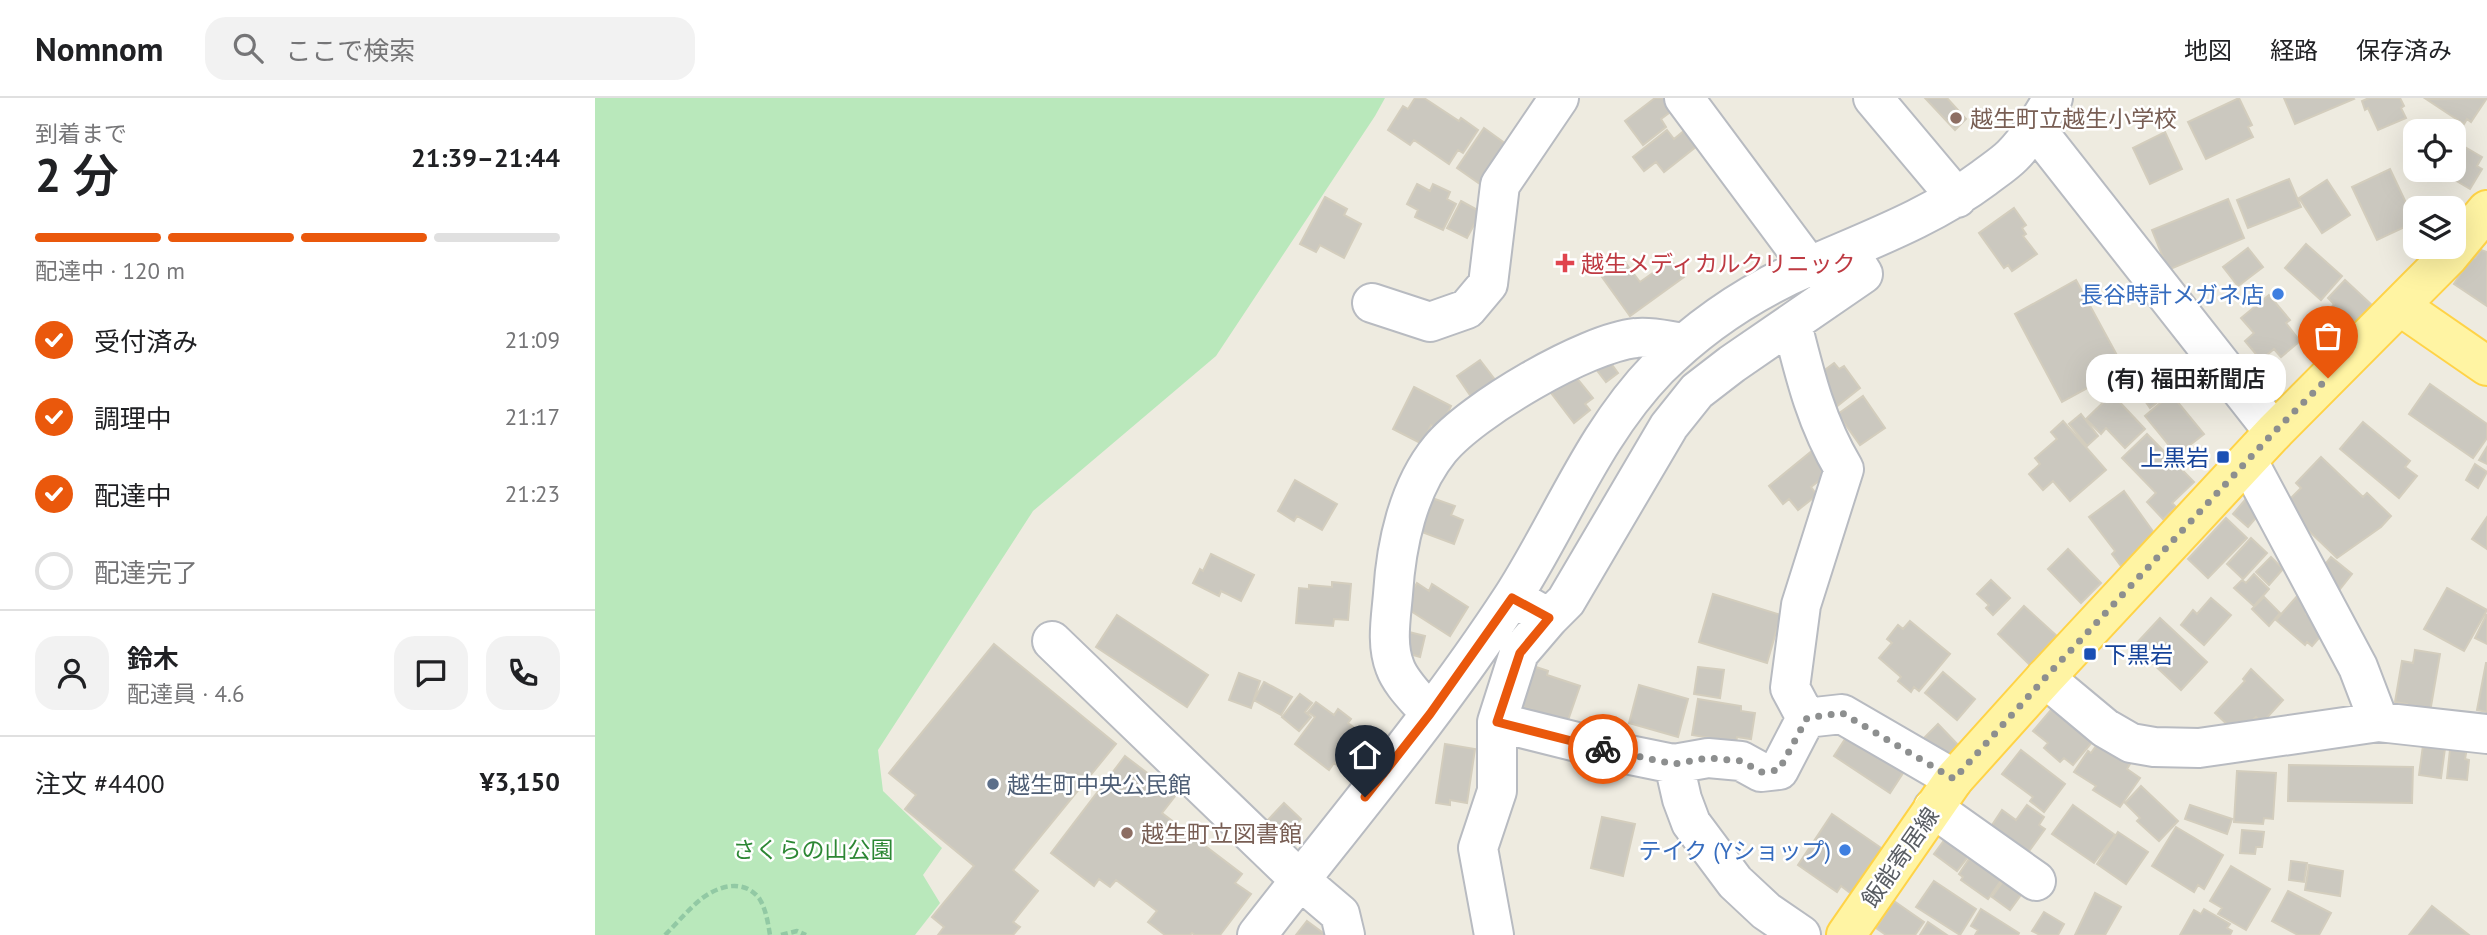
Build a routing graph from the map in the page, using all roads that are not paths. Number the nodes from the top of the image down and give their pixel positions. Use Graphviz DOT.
graph roads {
  1 [pos="1559,98"];
  2 [pos="1684,98"];
  3 [pos="1873,98"];
  4 [pos="2044,113"];
  5 [pos="1957,198"];
  6 [pos="2487,210"];
  7 [pos="1849,251"];
  8 [pos="1809,266"];
  9 [pos="1372,303"];
  10 [pos="2400,306"];
  11 [pos="1792,324"];
  12 [pos="1683,343"];
  13 [pos="2487,366"];
  14 [pos="2274,432"];
  15 [pos="2248,461"];
  16 [pos="1512,598"];
  17 [pos="1549,618"];
  18 [pos="1052,640"];
  19 [pos="2045,678"];
  20 [pos="1430,714"];
  21 [pos="1807,718"];
  22 [pos="1497,722"];
  23 [pos="2379,722"];
  24 [pos="2487,734"];
  25 [pos="1674,764"];
  26 [pos="1944,794"];
  27 [pos="1300,880"];
  28 [pos="2036,881"];
  29 [pos="1257,935"];
  30 [pos="1345,935"];
  31 [pos="1494,935"];
  32 [pos="1801,935"];
  33 [pos="1846,935"];
  1 -- 9 [label="street"];
  2 -- 8 [label="street"];
  3 -- 5 [label="street"];
  4 -- 5 [label="street"];
  4 -- 14 [label="street"];
  5 -- 7 [label="street"];
  6 -- 10 [label="main road, 飯能寄居線"];
  7 -- 8 [label="street"];
  7 -- 11 [label="street"];
  8 -- 12 [label="street"];
  10 -- 13 [label="main road"];
  10 -- 14 [label="main road, 飯能寄居線"];
  11 -- 17 [label="street"];
  11 -- 21 [label="street"];
  12 -- 16 [label="street"];
  12 -- 20 [label="street"];
  14 -- 15 [label="main road, 飯能寄居線"];
  15 -- 19 [label="main road, 飯能寄居線"];
  15 -- 23 [label="street"];
  16 -- 17 [label="street"];
  16 -- 20 [label="street"];
  17 -- 22 [label="street"];
  18 -- 27 [label="street"];
  19 -- 23 [label="street"];
  19 -- 26 [label="main road, 飯能寄居線"];
  20 -- 27 [label="street"];
  21 -- 25 [label="street"];
  21 -- 26 [label="street"];
  22 -- 25 [label="street"];
  22 -- 31 [label="street"];
  23 -- 24 [label="street"];
  25 -- 32 [label="street"];
  26 -- 28 [label="street"];
  26 -- 33 [label="main road, 飯能寄居線"];
  27 -- 29 [label="street"];
  27 -- 30 [label="street"];
}
